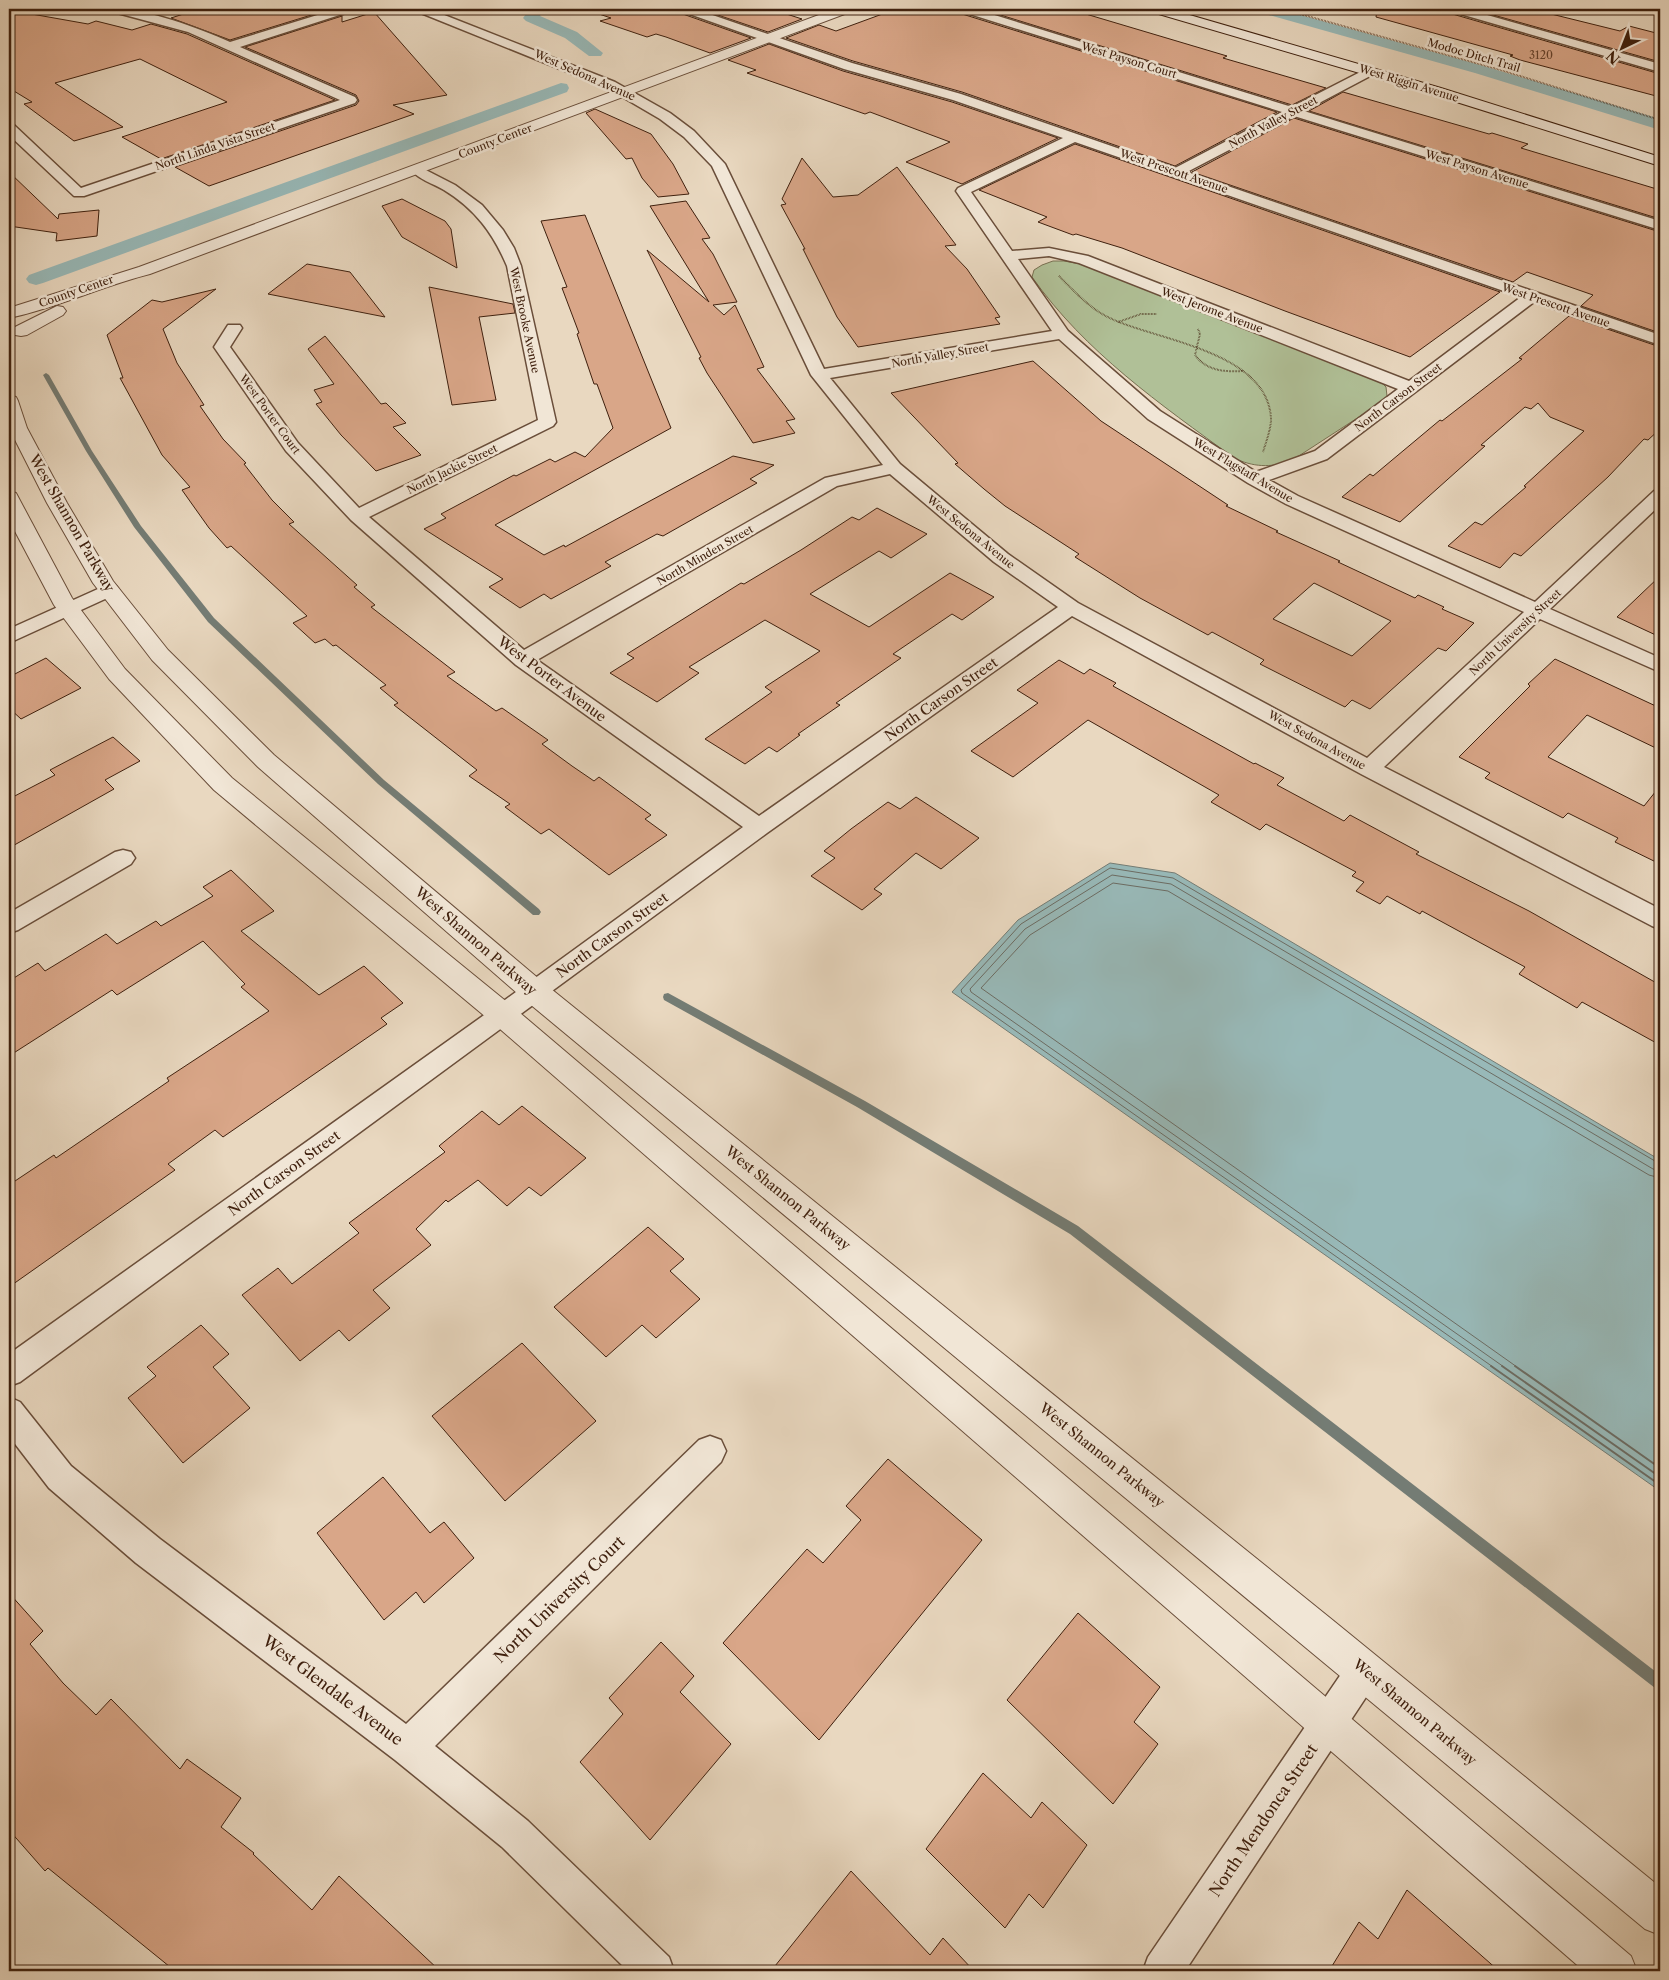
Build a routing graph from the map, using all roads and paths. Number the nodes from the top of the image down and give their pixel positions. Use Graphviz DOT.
graph roads {
  1 [pos="114,9"];
  2 [pos="348,9"];
  3 [pos="420,9"];
  4 [pos="685,9"];
  5 [pos="846,9"];
  6 [pos="964,9"];
  7 [pos="1156,9"];
  8 [pos="1202,9"];
  9 [pos="1282,9"];
  10 [pos="1454,9"];
  11 [pos="1286,33"];
  12 [pos="769,38"];
  13 [pos="230,46"];
  14 [pos="1372,62"];
  15 [pos="1660,68"];
  16 [pos="626,92"];
  17 [pos="1294,111"];
  18 [pos="1660,120"];
  19 [pos="1592,126"];
  20 [pos="9,128"];
  21 [pos="1075,137"];
  22 [pos="1660,162"];
  23 [pos="418,170"];
  24 [pos="1177,172"];
  25 [pos="1660,226"];
  26 [pos="1037,253"];
  27 [pos="1008,256"];
  28 [pos="144,271"];
  29 [pos="1531,297"];
  30 [pos="9,313"];
  31 [pos="1162,314"];
  32 [pos="9,318"];
  33 [pos="1118,322"];
  34 [pos="1196,327"];
  35 [pos="234,328"];
  36 [pos="1062,334"];
  37 [pos="1660,340"];
  38 [pos="1197,347"];
  39 [pos="1243,371"];
  40 [pos="819,375"];
  41 [pos="1411,388"];
  42 [pos="9,401"];
  43 [pos="547,422"];
  44 [pos="894,468"];
  45 [pos="1254,479"];
  46 [pos="1660,495"];
  47 [pos="9,497"];
  48 [pos="357,516"];
  49 [pos="109,590"];
  50 [pos="1071,607"];
  51 [pos="69,608"];
  52 [pos="1538,612"];
  53 [pos="9,637"];
  54 [pos="522,660"];
  55 [pos="1660,666"];
  56 [pos="1369,769"];
  57 [pos="759,827"];
  58 [pos="123,858"];
  59 [pos="1660,920"];
  60 [pos="9,924"];
  61 [pos="535,992"];
  62 [pos="502,1015"];
  63 [pos="9,1372"];
  64 [pos="9,1412"];
  65 [pos="710,1451"];
  66 [pos="1364,1670"];
  67 [pos="1328,1724"];
  68 [pos="408,1746"];
  69 [pos="1660,1914"];
  70 [pos="655,1971"];
  71 [pos="1162,1971"];
  72 [pos="1616,1971"];
  1 -- 13 [label="street"];
  2 -- 13 [label="street"];
  3 -- 16 [label="street, West Sedona Avenue"];
  4 -- 12 [label="street, West Prescott Avenue"];
  5 -- 12 [label="street, County Center"];
  6 -- 17 [label="street, West Payson Court"];
  7 -- 14 [label="street, West Riggin Avenue"];
  8 -- 11 [label="street"];
  9 -- 18 [label="path, Modoc Ditch Trail"];
  10 -- 15 [label="street"];
  12 -- 16 [label="street, County Center"];
  12 -- 21 [label="street, West Prescott Avenue"];
  13 -- 20 [label="street, North Linda Vista Street"];
  14 -- 17 [label="street, North Valley Street"];
  14 -- 19 [label="street"];
  14 -- 22 [label="street, West Riggin Avenue"];
  16 -- 23 [label="street, County Center"];
  16 -- 40 [label="street, West Sedona Avenue"];
  17 -- 24 [label="street, North Valley Street"];
  17 -- 25 [label="street, West Payson Avenue"];
  21 -- 24 [label="street, West Prescott Avenue"];
  21 -- 27 [label="street, West Flagstaff Avenue"];
  23 -- 28 [label="street, County Center"];
  23 -- 43 [label="street, West Brooke Avenue"];
  24 -- 29 [label="street, West Prescott Avenue"];
  26 -- 27 [label="street, West Jerome Avenue"];
  26 -- 33 [label="path"];
  26 -- 41 [label="street, West Jerome Avenue"];
  27 -- 36 [label="street, West Flagstaff Avenue"];
  28 -- 30 [label="street, County Center"];
  28 -- 32 [label="street, County Center"];
  29 -- 37 [label="street, West Prescott Avenue"];
  29 -- 41 [label="street, North Carson Street"];
  31 -- 33 [label="path"];
  33 -- 38 [label="path"];
  34 -- 38 [label="path"];
  35 -- 48 [label="street, West Porter Court"];
  36 -- 40 [label="street, North Valley Street"];
  36 -- 45 [label="street, West Flagstaff Avenue"];
  38 -- 39 [label="path"];
  38 -- 39 [label="path"];
  39 -- 45 [label="path"];
  40 -- 44 [label="street, West Sedona Avenue"];
  41 -- 45 [label="street, North Carson Street"];
  42 -- 49 [label="street, West Shannon Parkway"];
  43 -- 48 [label="street, North Jackie Street"];
  44 -- 50 [label="street, West Sedona Avenue"];
  44 -- 54 [label="street, North Minden Street"];
  45 -- 52 [label="street, West Flagstaff Avenue"];
  46 -- 52 [label="street, North University Street"];
  47 -- 51 [label="street"];
  48 -- 54 [label="street, West Porter Avenue"];
  49 -- 51 [label="street"];
  49 -- 61 [label="street, West Shannon Parkway"];
  50 -- 56 [label="street, West Sedona Avenue"];
  50 -- 57 [label="street, North Carson Street"];
  51 -- 53 [label="street"];
  51 -- 62 [label="street"];
  52 -- 55 [label="street, West Flagstaff Avenue"];
  52 -- 56 [label="street, North University Street"];
  54 -- 57 [label="street, West Porter Avenue"];
  56 -- 59 [label="street, West Sedona Avenue"];
  57 -- 61 [label="street, North Carson Street"];
  58 -- 60 [label="street"];
  61 -- 62 [label="street, North Carson Street"];
  61 -- 66 [label="street, West Shannon Parkway"];
  62 -- 63 [label="street, North Carson Street"];
  62 -- 67 [label="street"];
  64 -- 68 [label="street, West Glendale Avenue"];
  65 -- 68 [label="street, North University Court"];
  66 -- 67 [label="street, North Mendonca Street"];
  66 -- 69 [label="street, West Shannon Parkway"];
  67 -- 71 [label="street, North Mendonca Street"];
  67 -- 72 [label="street"];
  68 -- 70 [label="street, West Glendale Avenue"];
}
